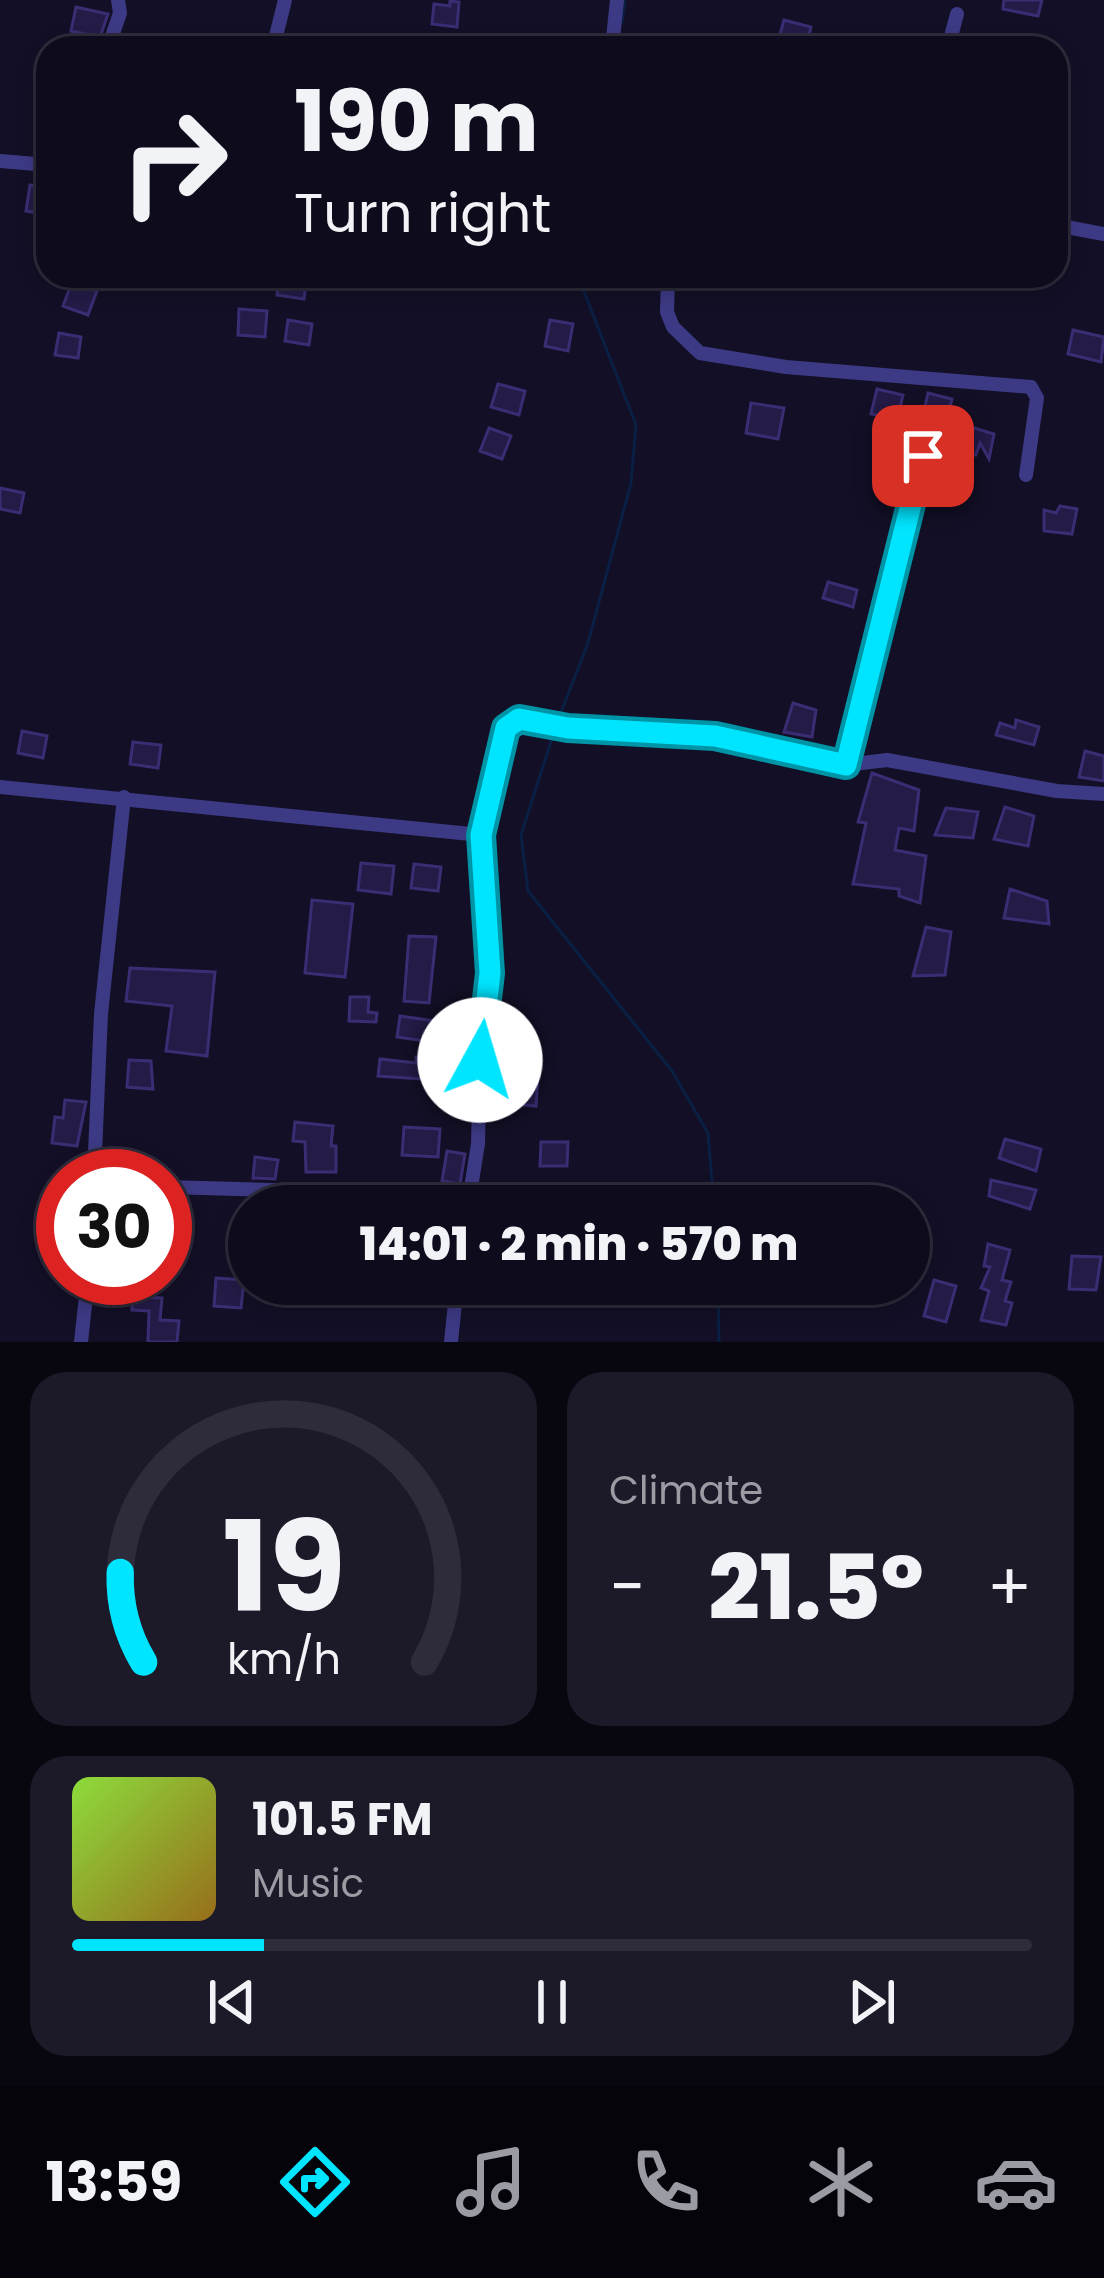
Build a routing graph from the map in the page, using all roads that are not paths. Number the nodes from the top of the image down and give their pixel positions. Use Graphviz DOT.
graph roads {
  1 [pos="118,0"];
  2 [pos="285,0"];
  3 [pos="617,0"];
  4 [pos="956,14"];
  5 [pos="112,36"];
  6 [pos="276,36"];
  7 [pos="613,36"];
  8 [pos="951,36"];
  9 [pos="0,161"];
  10 [pos="36,165"];
  11 [pos="1068,226"];
  12 [pos="1104,234"];
  13 [pos="668,288"];
  14 [pos="923,456"];
  15 [pos="1026,475"];
  16 [pos="846,765"];
  17 [pos="0,787"];
  18 [pos="1104,794"];
  19 [pos="124,797"];
  20 [pos="481,835"];
  21 [pos="95,1149"];
  22 [pos="471,1185"];
  23 [pos="192,1188"];
  24 [pos="228,1189"];
  25 [pos="85,1305"];
  26 [pos="455,1305"];
  27 [pos="81,1342"];
  28 [pos="452,1342"];
  1 -- 5 [label="street"];
  2 -- 6 [label="street"];
  3 -- 7 [label="street"];
  4 -- 8 [label="street"];
  9 -- 10 [label="street"];
  11 -- 12 [label="street"];
  13 -- 15 [label="street"];
  14 -- 16 [label="street"];
  16 -- 18 [label="street"];
  16 -- 20 [label="street"];
  17 -- 19 [label="street"];
  19 -- 20 [label="street"];
  19 -- 21 [label="street"];
  20 -- 22 [label="street"];
  23 -- 24 [label="street"];
  25 -- 27 [label="street"];
  26 -- 28 [label="street"];
}
